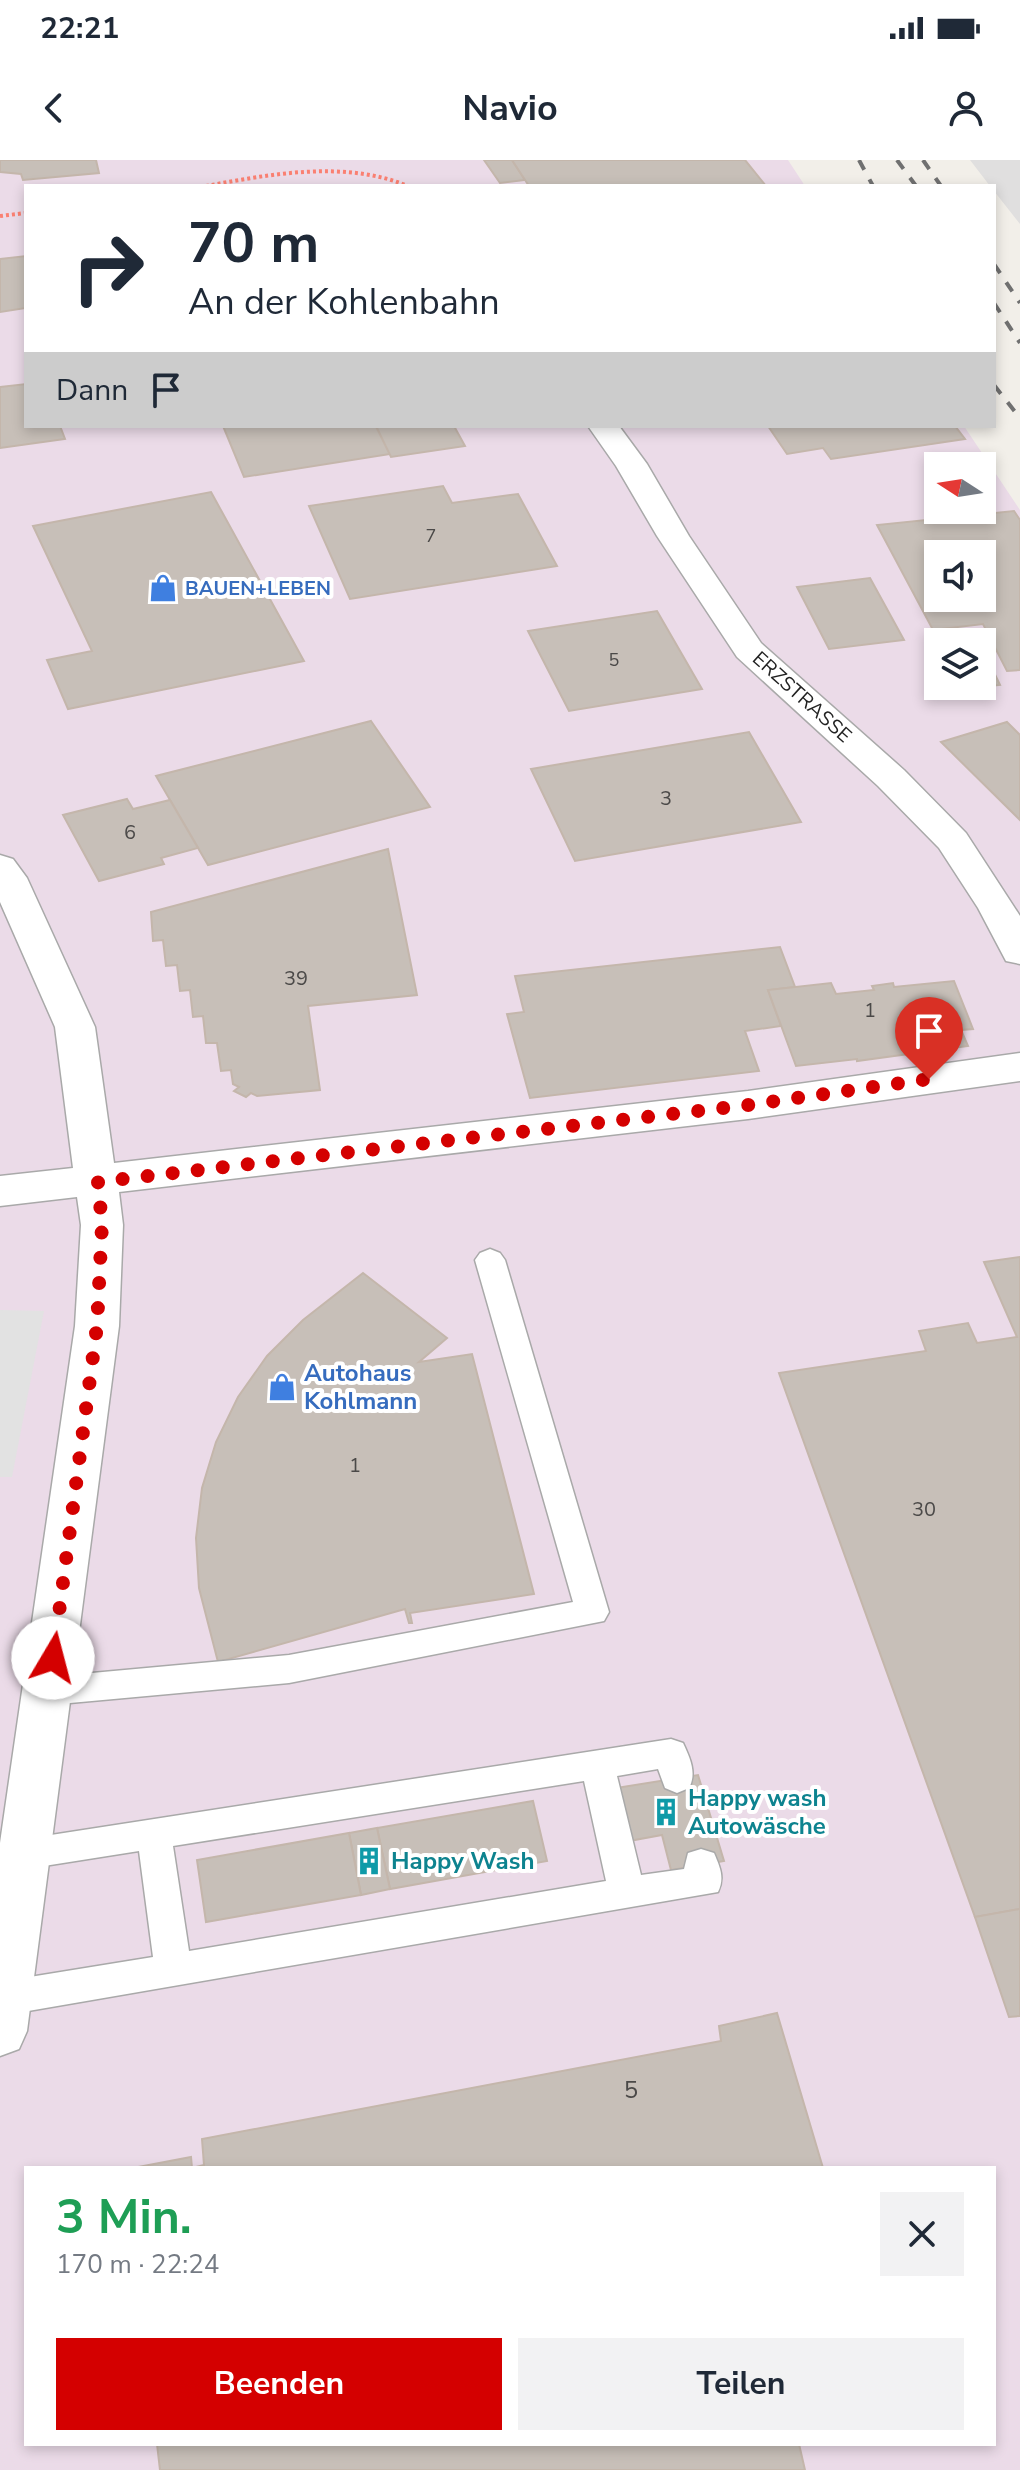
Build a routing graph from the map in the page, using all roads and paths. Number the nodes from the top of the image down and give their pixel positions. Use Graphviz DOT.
graph roads {
  1 [pos="217,184"];
  2 [pos="404,184"];
  3 [pos="24,213"];
  4 [pos="0,216"];
  5 [pos="604,428"];
  6 [pos="0,867"];
  7 [pos="1020,952"];
  8 [pos="1020,1067"];
  9 [pos="98,1182"];
  10 [pos="0,1191"];
  11 [pos="490,1260"];
  12 [pos="48,1691"];
  13 [pos="597,1764"];
  14 [pos="674,1766"];
  15 [pos="154,1834"];
  16 [pos="25,1854"];
  17 [pos="703,1873"];
  18 [pos="627,1893"];
  19 [pos="173,1969"];
  20 [pos="2,2014"];
  1 -- 2 [label="path"];
  3 -- 4 [label="path"];
  5 -- 7 [label="street, ERZSTRASSE"];
  6 -- 9 [label="street"];
  8 -- 9 [label="street"];
  9 -- 10 [label="street"];
  9 -- 12 [label="street"];
  11 -- 12 [label="lane"];
  12 -- 16 [label="street"];
  13 -- 14 [label="lane"];
  13 -- 15 [label="lane"];
  13 -- 18 [label="lane"];
  15 -- 16 [label="lane"];
  15 -- 19 [label="lane"];
  16 -- 20 [label="street"];
  17 -- 18 [label="lane"];
  18 -- 19 [label="lane"];
  19 -- 20 [label="lane"];
}
